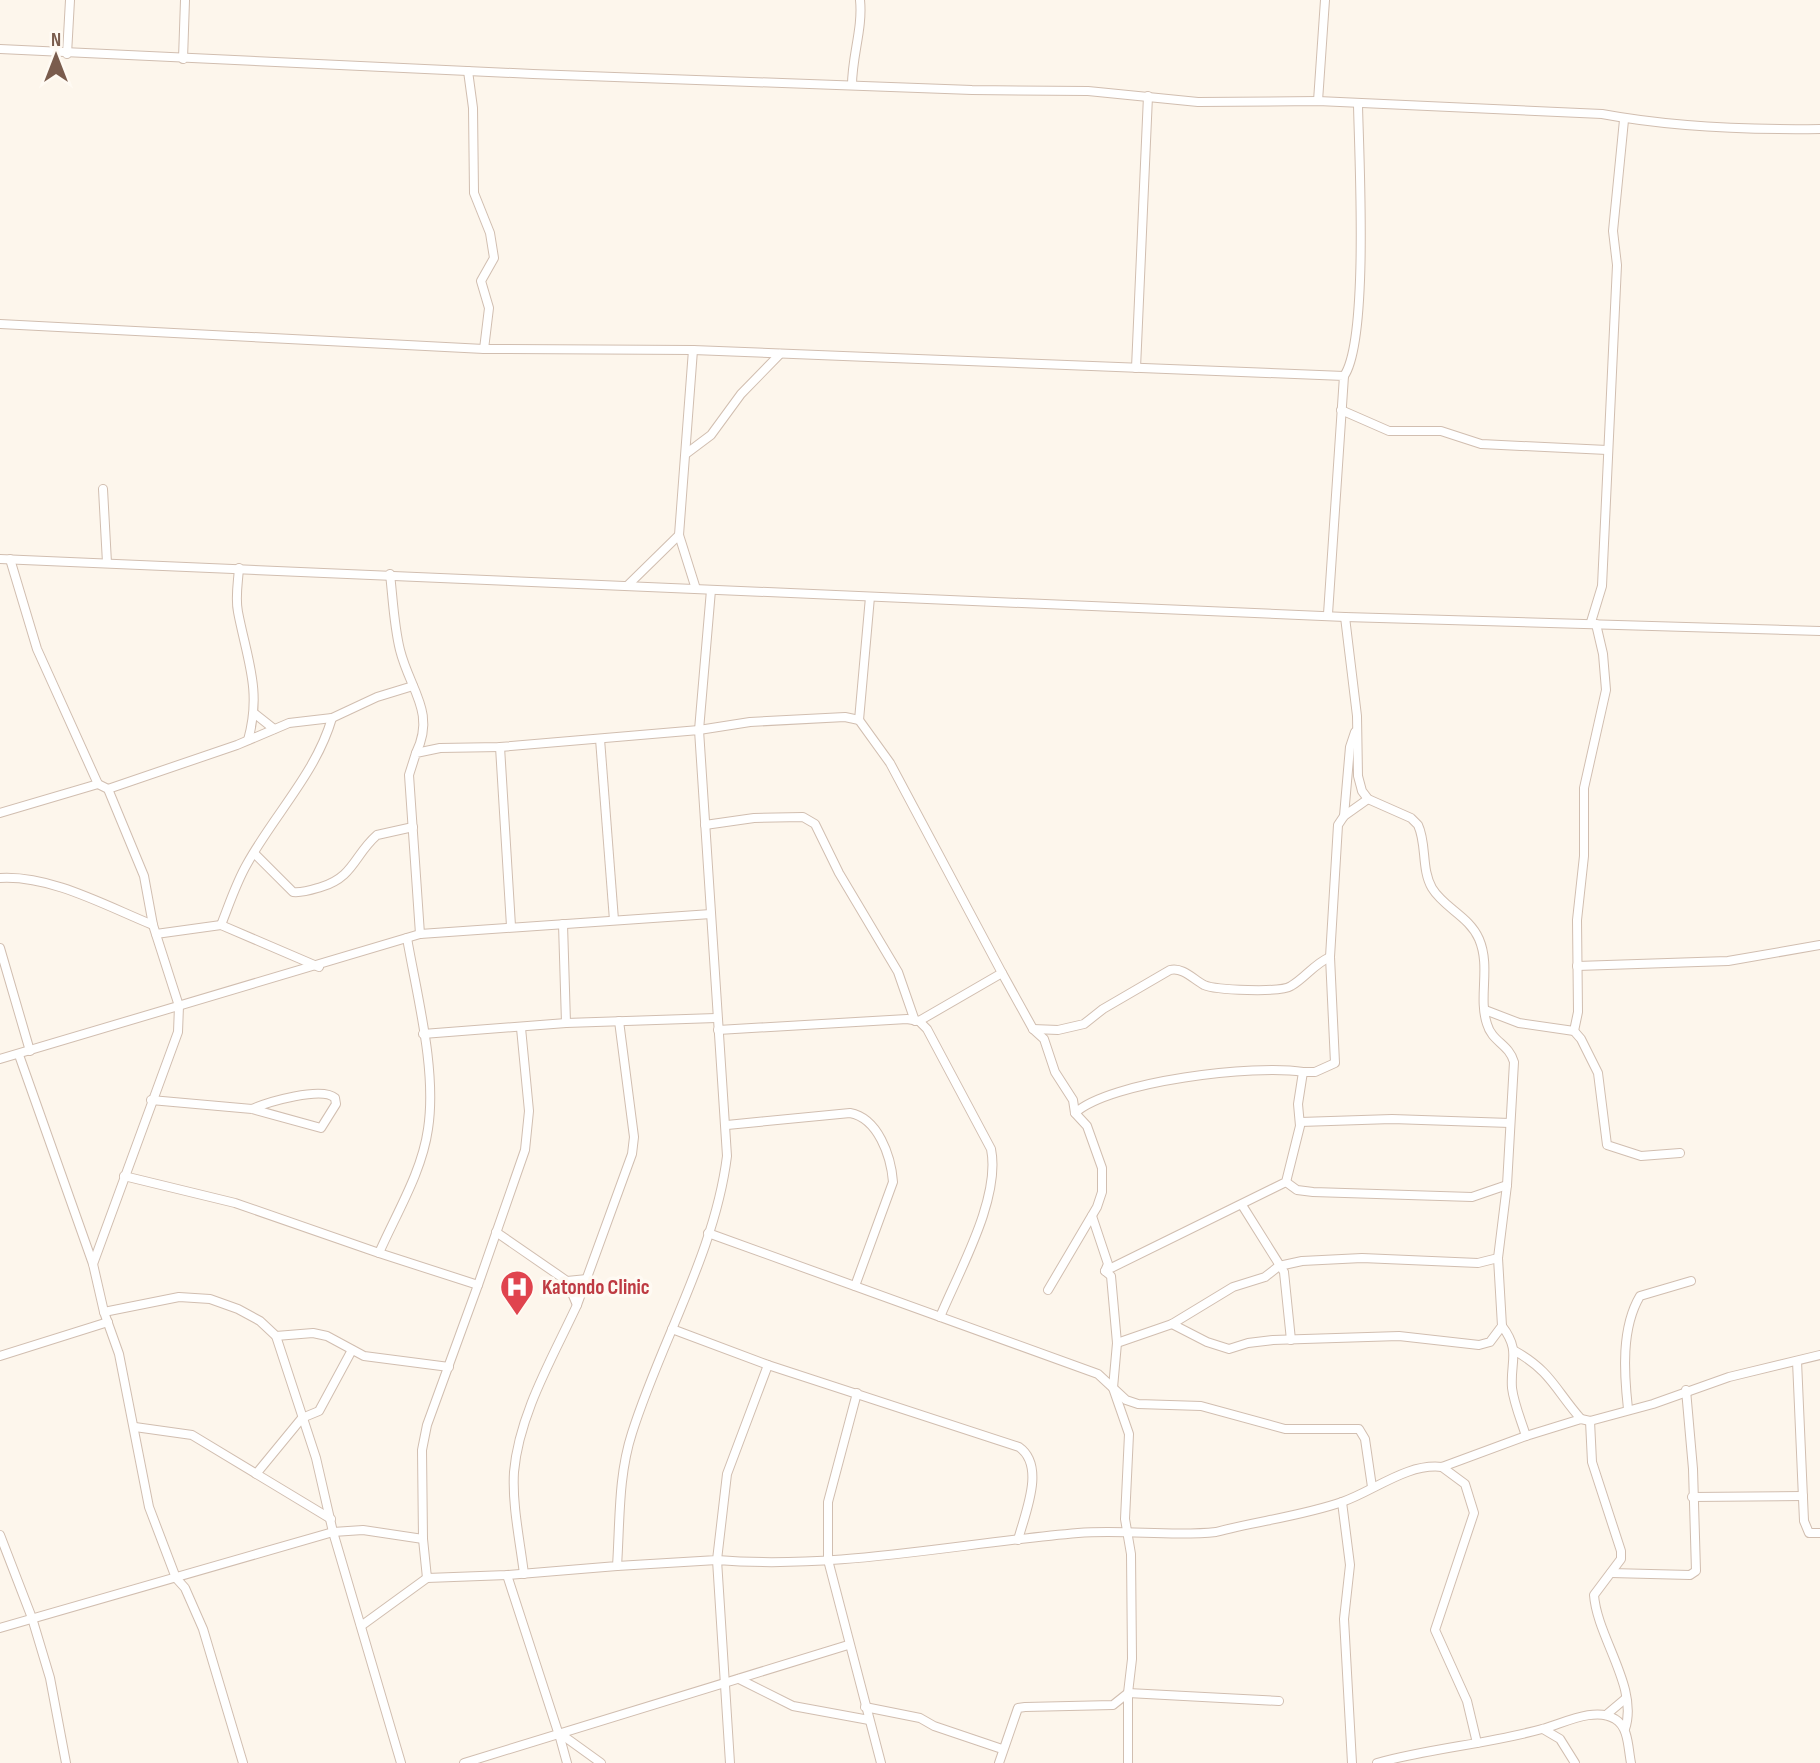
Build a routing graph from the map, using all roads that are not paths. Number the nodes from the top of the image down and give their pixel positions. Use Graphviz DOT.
graph roads {
  1 [pos="70,0"];
  2 [pos="185,0"];
  3 [pos="860,0"];
  4 [pos="1325,0"];
  5 [pos="0,49"];
  6 [pos="67,54"];
  7 [pos="183,58"];
  8 [pos="468,71"];
  9 [pos="852,85"];
  10 [pos="1148,96"];
  11 [pos="1318,101"];
  12 [pos="1358,104"];
  13 [pos="1624,120"];
  14 [pos="1820,129"];
  15 [pos="0,324"];
  16 [pos="484,349"];
  17 [pos="693,350"];
  18 [pos="780,354"];
  19 [pos="1136,368"];
  20 [pos="1344,376"];
  21 [pos="1342,410"];
  22 [pos="1607,450"];
  23 [pos="687,453"];
  24 [pos="103,489"];
  25 [pos="679,536"];
  26 [pos="5,559"];
  27 [pos="107,563"];
  28 [pos="239,568"];
  29 [pos="390,574"];
  30 [pos="628,585"];
  31 [pos="696,589"];
  32 [pos="711,590"];
  33 [pos="870,597"];
  34 [pos="1328,614"];
  35 [pos="1345,617"];
  36 [pos="1593,623"];
  37 [pos="1820,631"];
  38 [pos="413,686"];
  39 [pos="255,714"];
  40 [pos="332,718"];
  41 [pos="859,720"];
  42 [pos="1357,728"];
  43 [pos="274,729"];
  44 [pos="699,730"];
  45 [pos="424,736"];
  46 [pos="600,739"];
  47 [pos="248,740"];
  48 [pos="500,747"];
  49 [pos="440,748"];
  50 [pos="416,753"];
  51 [pos="98,784"];
  52 [pos="108,789"];
  53 [pos="1368,799"];
  54 [pos="0,813"];
  55 [pos="1344,816"];
  56 [pos="705,825"];
  57 [pos="413,827"];
  58 [pos="254,853"];
  59 [pos="0,878"];
  60 [pos="711,914"];
  61 [pos="614,920"];
  62 [pos="563,924"];
  63 [pos="153,925"];
  64 [pos="221,925"];
  65 [pos="511,926"];
  66 [pos="156,934"];
  67 [pos="420,934"];
  68 [pos="407,938"];
  69 [pos="1820,945"];
  70 [pos="0,948"];
  71 [pos="1330,957"];
  72 [pos="1577,966"];
  73 [pos="319,967"];
  74 [pos="1002,973"];
  75 [pos="179,1006"];
  76 [pos="1485,1010"];
  77 [pos="716,1018"];
  78 [pos="619,1021"];
  79 [pos="917,1021"];
  80 [pos="566,1023"];
  81 [pos="521,1028"];
  82 [pos="1033,1029"];
  83 [pos="718,1030"];
  84 [pos="1574,1031"];
  85 [pos="423,1034"];
  86 [pos="30,1051"];
  87 [pos="19,1055"];
  88 [pos="0,1059"];
  89 [pos="1303,1072"];
  90 [pos="151,1100"];
  91 [pos="252,1109"];
  92 [pos="1075,1113"];
  93 [pos="1300,1122"];
  94 [pos="1510,1122"];
  95 [pos="727,1125"];
  96 [pos="1680,1153"];
  97 [pos="124,1176"];
  98 [pos="1286,1182"];
  99 [pos="1507,1185"];
  100 [pos="1242,1205"];
  101 [pos="1092,1216"];
  102 [pos="496,1232"];
  103 [pos="708,1233"];
  104 [pos="379,1254"];
  105 [pos="1498,1258"];
  106 [pos="93,1264"];
  107 [pos="1279,1266"];
  108 [pos="1105,1270"];
  109 [pos="587,1279"];
  110 [pos="567,1281"];
  111 [pos="1691,1281"];
  112 [pos="478,1285"];
  113 [pos="855,1286"];
  114 [pos="1048,1290"];
  115 [pos="578,1305"];
  116 [pos="104,1312"];
  117 [pos="940,1317"];
  118 [pos="108,1322"];
  119 [pos="1172,1324"];
  120 [pos="1502,1326"];
  121 [pos="672,1329"];
  122 [pos="276,1336"];
  123 [pos="1291,1340"];
  124 [pos="1117,1343"];
  125 [pos="352,1350"];
  126 [pos="1515,1351"];
  127 [pos="1820,1355"];
  128 [pos="0,1356"];
  129 [pos="1797,1361"];
  130 [pos="768,1365"];
  131 [pos="449,1367"];
  132 [pos="1113,1388"];
  133 [pos="1686,1390"];
  134 [pos="857,1393"];
  135 [pos="1628,1409"];
  136 [pos="302,1418"];
  137 [pos="1586,1420"];
  138 [pos="135,1427"];
  139 [pos="1526,1436"];
  140 [pos="1442,1467"];
  141 [pos="256,1474"];
  142 [pos="1372,1487"];
  143 [pos="1803,1496"];
  144 [pos="1692,1497"];
  145 [pos="1342,1502"];
  146 [pos="331,1519"];
  147 [pos="1125,1530"];
  148 [pos="333,1532"];
  149 [pos="1820,1533"];
  150 [pos="0,1535"];
  151 [pos="423,1539"];
  152 [pos="1018,1539"];
  153 [pos="717,1560"];
  154 [pos="828,1560"];
  155 [pos="617,1566"];
  156 [pos="1611,1573"];
  157 [pos="524,1574"];
  158 [pos="507,1576"];
  159 [pos="176,1578"];
  160 [pos="427,1578"];
  161 [pos="32,1618"];
  162 [pos="361,1626"];
  163 [pos="0,1628"];
  164 [pos="848,1645"];
  165 [pos="738,1679"];
  166 [pos="727,1683"];
  167 [pos="1128,1693"];
  168 [pos="1625,1699"];
  169 [pos="1279,1701"];
  170 [pos="865,1707"];
  171 [pos="1606,1716"];
  172 [pos="869,1720"];
  173 [pos="1543,1729"];
  174 [pos="1625,1730"];
  175 [pos="559,1732"];
  176 [pos="1477,1743"];
  177 [pos="1002,1749"];
  178 [pos="66,1763"];
  179 [pos="243,1763"];
  180 [pos="401,1763"];
  181 [pos="464,1763"];
  182 [pos="567,1763"];
  183 [pos="601,1763"];
  184 [pos="730,1763"];
  185 [pos="881,1763"];
  186 [pos="999,1763"];
  187 [pos="1128,1763"];
  188 [pos="1352,1763"];
  189 [pos="1377,1763"];
  190 [pos="1575,1763"];
  191 [pos="1631,1763"];
  1 -- 6 [label="street"];
  2 -- 7 [label="street"];
  3 -- 9 [label="street"];
  4 -- 11 [label="street"];
  5 -- 6 [label="street"];
  6 -- 7 [label="street"];
  7 -- 8 [label="street"];
  8 -- 9 [label="street"];
  8 -- 16 [label="street"];
  9 -- 10 [label="street"];
  10 -- 11 [label="street"];
  10 -- 19 [label="street"];
  11 -- 12 [label="street"];
  12 -- 13 [label="street"];
  12 -- 20 [label="street"];
  13 -- 14 [label="street"];
  13 -- 22 [label="street"];
  15 -- 16 [label="street"];
  16 -- 17 [label="street"];
  17 -- 18 [label="street"];
  17 -- 23 [label="street"];
  18 -- 19 [label="street"];
  18 -- 23 [label="street"];
  19 -- 20 [label="street"];
  20 -- 21 [label="street"];
  21 -- 22 [label="street"];
  21 -- 34 [label="street"];
  22 -- 36 [label="street"];
  23 -- 25 [label="street"];
  24 -- 27 [label="street"];
  25 -- 30 [label="street"];
  25 -- 31 [label="street"];
  26 -- 27 [label="street"];
  26 -- 51 [label="street"];
  27 -- 28 [label="street"];
  28 -- 29 [label="street"];
  28 -- 39 [label="street"];
  29 -- 30 [label="street"];
  29 -- 38 [label="street"];
  30 -- 31 [label="street"];
  31 -- 32 [label="street"];
  32 -- 33 [label="street"];
  32 -- 44 [label="street"];
  33 -- 34 [label="street"];
  33 -- 41 [label="street"];
  34 -- 35 [label="street"];
  35 -- 36 [label="street"];
  35 -- 42 [label="street"];
  36 -- 37 [label="street"];
  36 -- 72 [label="street"];
  38 -- 40 [label="street"];
  38 -- 45 [label="street"];
  39 -- 43 [label="street"];
  39 -- 47 [label="street"];
  40 -- 43 [label="street"];
  40 -- 58 [label="street"];
  41 -- 44 [label="street"];
  41 -- 74 [label="street"];
  42 -- 53 [label="street"];
  42 -- 55 [label="street"];
  43 -- 47 [label="street"];
  44 -- 46 [label="street"];
  44 -- 56 [label="street"];
  45 -- 49 [label="street"];
  45 -- 50 [label="street"];
  46 -- 48 [label="street"];
  46 -- 61 [label="street"];
  47 -- 52 [label="street"];
  48 -- 49 [label="street"];
  48 -- 65 [label="street"];
  49 -- 50 [label="street"];
  50 -- 57 [label="street"];
  51 -- 52 [label="street"];
  51 -- 54 [label="street"];
  52 -- 63 [label="street"];
  53 -- 55 [label="street"];
  53 -- 76 [label="street"];
  55 -- 71 [label="street"];
  56 -- 60 [label="street"];
  56 -- 79 [label="street"];
  57 -- 58 [label="street"];
  57 -- 67 [label="street"];
  58 -- 64 [label="street"];
  59 -- 63 [label="street"];
  60 -- 61 [label="street"];
  60 -- 77 [label="street"];
  61 -- 62 [label="street"];
  62 -- 65 [label="street"];
  62 -- 80 [label="street"];
  63 -- 66 [label="street"];
  64 -- 66 [label="street"];
  64 -- 73 [label="street"];
  65 -- 67 [label="street"];
  66 -- 75 [label="street"];
  67 -- 68 [label="street"];
  68 -- 73 [label="street"];
  68 -- 85 [label="street"];
  69 -- 72 [label="street"];
  70 -- 86 [label="street"];
  71 -- 82 [label="street"];
  71 -- 89 [label="street"];
  72 -- 84 [label="street"];
  73 -- 75 [label="street"];
  74 -- 79 [label="street"];
  74 -- 82 [label="street"];
  75 -- 86 [label="street"];
  75 -- 90 [label="street"];
  76 -- 84 [label="street"];
  76 -- 94 [label="street"];
  77 -- 78 [label="street"];
  77 -- 83 [label="street"];
  78 -- 80 [label="street"];
  78 -- 109 [label="street"];
  79 -- 83 [label="street"];
  79 -- 117 [label="street"];
  80 -- 81 [label="street"];
  81 -- 85 [label="street"];
  81 -- 102 [label="street"];
  82 -- 92 [label="street"];
  83 -- 95 [label="street"];
  84 -- 96 [label="street"];
  85 -- 104 [label="street"];
  86 -- 87 [label="street"];
  87 -- 88 [label="street"];
  87 -- 106 [label="street"];
  89 -- 92 [label="street"];
  89 -- 93 [label="street"];
  90 -- 91 [label="street"];
  90 -- 97 [label="street"];
  91 -- 91 [label="street"];
  92 -- 101 [label="street"];
  93 -- 94 [label="street"];
  93 -- 98 [label="street"];
  94 -- 99 [label="street"];
  95 -- 103 [label="street"];
  95 -- 113 [label="street"];
  97 -- 104 [label="street"];
  97 -- 106 [label="street"];
  98 -- 99 [label="street"];
  98 -- 100 [label="street"];
  99 -- 105 [label="street"];
  100 -- 107 [label="street"];
  100 -- 108 [label="street"];
  101 -- 108 [label="street"];
  101 -- 114 [label="street"];
  102 -- 110 [label="street"];
  102 -- 112 [label="street"];
  103 -- 113 [label="street"];
  103 -- 121 [label="street"];
  104 -- 112 [label="street"];
  105 -- 107 [label="street"];
  105 -- 120 [label="street"];
  106 -- 116 [label="street"];
  107 -- 119 [label="street"];
  107 -- 123 [label="street"];
  108 -- 124 [label="street"];
  109 -- 110 [label="street"];
  109 -- 115 [label="street"];
  110 -- 115 [label="street"];
  111 -- 135 [label="street"];
  112 -- 131 [label="street"];
  113 -- 117 [label="street"];
  115 -- 157 [label="street"];
  116 -- 118 [label="street"];
  116 -- 122 [label="street"];
  117 -- 132 [label="street"];
  118 -- 128 [label="street"];
  118 -- 138 [label="street"];
  119 -- 123 [label="street"];
  119 -- 124 [label="street"];
  120 -- 123 [label="street"];
  120 -- 126 [label="street"];
  121 -- 130 [label="street"];
  121 -- 155 [label="street"];
  122 -- 125 [label="street"];
  122 -- 136 [label="street"];
  124 -- 132 [label="street"];
  125 -- 131 [label="street"];
  125 -- 136 [label="street"];
  126 -- 137 [label="street"];
  126 -- 139 [label="street"];
  127 -- 129 [label="street"];
  129 -- 133 [label="street"];
  129 -- 143 [label="street"];
  130 -- 134 [label="street"];
  130 -- 153 [label="street"];
  131 -- 151 [label="street"];
  132 -- 142 [label="street"];
  132 -- 147 [label="street"];
  133 -- 135 [label="street"];
  133 -- 144 [label="street"];
  134 -- 152 [label="street"];
  134 -- 154 [label="street"];
  135 -- 137 [label="street"];
  136 -- 141 [label="street"];
  136 -- 146 [label="street"];
  137 -- 139 [label="street"];
  137 -- 156 [label="street"];
  138 -- 141 [label="street"];
  138 -- 159 [label="street"];
  139 -- 140 [label="street"];
  140 -- 142 [label="street"];
  140 -- 176 [label="street"];
  141 -- 146 [label="street"];
  142 -- 145 [label="street"];
  143 -- 144 [label="street"];
  143 -- 149 [label="street"];
  144 -- 156 [label="street"];
  145 -- 147 [label="street"];
  145 -- 188 [label="street"];
  146 -- 148 [label="street"];
  147 -- 152 [label="street"];
  147 -- 167 [label="street"];
  148 -- 151 [label="street"];
  148 -- 159 [label="street"];
  148 -- 162 [label="street"];
  150 -- 161 [label="street"];
  151 -- 160 [label="street"];
  152 -- 154 [label="street"];
  153 -- 154 [label="street"];
  153 -- 155 [label="street"];
  153 -- 166 [label="street"];
  154 -- 164 [label="street"];
  155 -- 157 [label="street"];
  156 -- 168 [label="street"];
  157 -- 158 [label="street"];
  158 -- 160 [label="street"];
  158 -- 175 [label="street"];
  159 -- 161 [label="street"];
  159 -- 179 [label="street"];
  160 -- 162 [label="street"];
  161 -- 163 [label="street"];
  161 -- 178 [label="street"];
  162 -- 180 [label="street"];
  164 -- 165 [label="street"];
  164 -- 170 [label="street"];
  165 -- 166 [label="street"];
  165 -- 172 [label="street"];
  166 -- 175 [label="street"];
  166 -- 184 [label="street"];
  167 -- 169 [label="street"];
  167 -- 177 [label="street"];
  167 -- 187 [label="street"];
  168 -- 171 [label="street"];
  168 -- 174 [label="street"];
  170 -- 172 [label="street"];
  170 -- 177 [label="street"];
  171 -- 173 [label="street"];
  171 -- 174 [label="street"];
  172 -- 185 [label="street"];
  173 -- 176 [label="street"];
  173 -- 190 [label="street"];
  174 -- 191 [label="street"];
  175 -- 181 [label="street"];
  175 -- 182 [label="street"];
  175 -- 183 [label="street"];
  176 -- 189 [label="street"];
  177 -- 186 [label="street"];
}
